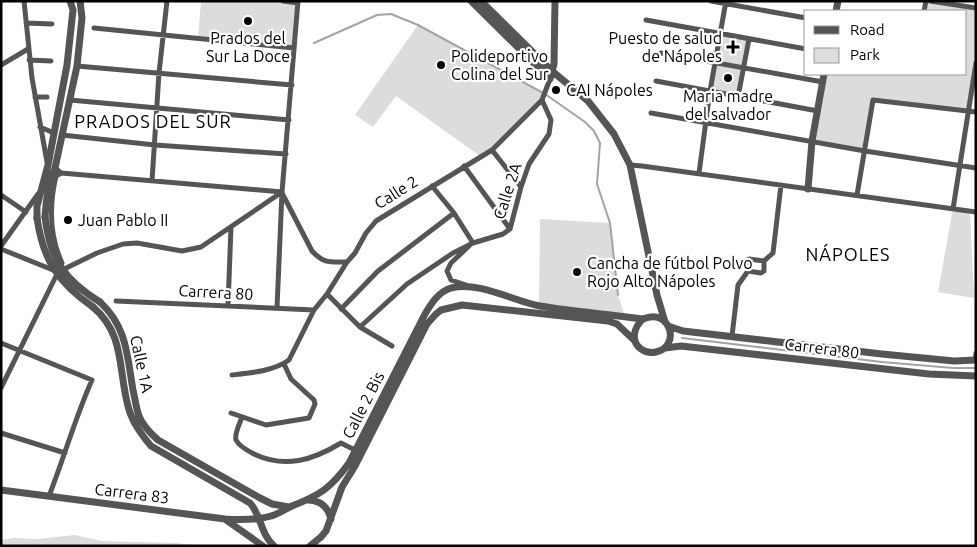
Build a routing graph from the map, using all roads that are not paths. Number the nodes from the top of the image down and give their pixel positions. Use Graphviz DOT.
graph roads {
  1 [pos="24,1"];
  2 [pos="70,1"];
  3 [pos="80,1"];
  4 [pos="167,1"];
  5 [pos="283,1"];
  6 [pos="471,1"];
  7 [pos="481,1"];
  8 [pos="555,1"];
  9 [pos="711,1"];
  10 [pos="930,1"];
  11 [pos="298,2"];
  12 [pos="726,3"];
  13 [pos="976,8"];
  14 [pos="804,18"];
  15 [pos="646,20"];
  16 [pos="26,23"];
  17 [pos="52,24"];
  18 [pos="94,28"];
  19 [pos="720,33"];
  20 [pos="163,36"];
  21 [pos="749,39"];
  22 [pos="294,48"];
  23 [pos="28,49"];
  24 [pos="804,49"];
  25 [pos="661,53"];
  26 [pos="29,60"];
  27 [pos="52,62"];
  28 [pos="715,62"];
  29 [pos="976,63"];
  30 [pos="1,65"];
  31 [pos="77,66"];
  32 [pos="743,67"];
  33 [pos="552,71"];
  34 [pos="159,73"];
  35 [pos="823,78"];
  36 [pos="550,79"];
  37 [pos="656,81"];
  38 [pos="292,85"];
  39 [pos="710,91"];
  40 [pos="34,97"];
  41 [pos="47,97"];
  42 [pos="738,97"];
  43 [pos="70,100"];
  44 [pos="542,100"];
  45 [pos="157,108"];
  46 [pos="818,111"];
  47 [pos="969,111"];
  48 [pos="651,112"];
  49 [pos="976,112"];
  50 [pos="289,120"];
  51 [pos="706,121"];
  52 [pos="40,127"];
  53 [pos="58,134"];
  54 [pos="812,141"];
  55 [pos="154,145"];
  56 [pos="492,150"];
  57 [pos="865,151"];
  58 [pos="286,154"];
  59 [pos="630,165"];
  60 [pos="464,166"];
  61 [pos="960,166"];
  62 [pos="976,168"];
  63 [pos="54,169"];
  64 [pos="698,173"];
  65 [pos="152,181"];
  66 [pos="781,185"];
  67 [pos="432,186"];
  68 [pos="521,187"];
  69 [pos="808,188"];
  70 [pos="40,192"];
  71 [pos="282,192"];
  72 [pos="1,195"];
  73 [pos="857,195"];
  74 [pos="953,208"];
  75 [pos="26,212"];
  76 [pos="976,212"];
  77 [pos="454,213"];
  78 [pos="41,218"];
  79 [pos="231,227"];
  80 [pos="510,229"];
  81 [pos="473,242"];
  82 [pos="1,247"];
  83 [pos="764,261"];
  84 [pos="347,262"];
  85 [pos="65,269"];
  86 [pos="748,270"];
  87 [pos="58,272"];
  88 [pos="470,286"];
  89 [pos="327,294"];
  90 [pos="656,295"];
  91 [pos="116,301"];
  92 [pos="228,306"];
  93 [pos="277,308"];
  94 [pos="341,309"];
  95 [pos="314,310"];
  96 [pos="645,318"];
  97 [pos="427,324"];
  98 [pos="667,324"];
  99 [pos="360,327"];
  100 [pos="732,336"];
  101 [pos="635,341"];
  102 [pos="1,343"];
  103 [pos="392,346"];
  104 [pos="665,348"];
  105 [pos="20,349"];
  106 [pos="975,358"];
  107 [pos="284,364"];
  108 [pos="232,375"];
  109 [pos="976,376"];
  110 [pos="1,388"];
  111 [pos="231,413"];
  112 [pos="242,417"];
  113 [pos="1,433"];
  114 [pos="355,450"];
  115 [pos="65,453"];
  116 [pos="1,490"];
  117 [pos="49,496"];
  118 [pos="307,500"];
  119 [pos="289,507"];
  120 [pos="259,518"];
  121 [pos="225,519"];
  122 [pos="331,519"];
  123 [pos="263,546"];
  124 [pos="274,546"];
  125 [pos="310,546"];
  1 -- 16 [label="street"];
  2 -- 53 [label="street"];
  3 -- 31 [label="street"];
  4 -- 20 [label="street"];
  5 -- 11 [label="street"];
  6 -- 36 [label="street"];
  7 -- 33 [label="street"];
  8 -- 33 [label="street"];
  9 -- 12 [label="street"];
  10 -- 13 [label="street"];
  11 -- 22 [label="street"];
  12 -- 14 [label="street"];
  12 -- 19 [label="street"];
  15 -- 19 [label="street"];
  16 -- 17 [label="street"];
  16 -- 23 [label="street"];
  18 -- 20 [label="street"];
  19 -- 21 [label="street"];
  19 -- 28 [label="street"];
  20 -- 22 [label="street"];
  20 -- 34 [label="street"];
  21 -- 24 [label="street"];
  21 -- 32 [label="street"];
  22 -- 38 [label="street"];
  23 -- 26 [label="street"];
  23 -- 30 [label="street"];
  25 -- 28 [label="street"];
  26 -- 27 [label="street"];
  26 -- 40 [label="street"];
  28 -- 32 [label="street"];
  28 -- 39 [label="street"];
  29 -- 47 [label="street"];
  31 -- 34 [label="street"];
  31 -- 43 [label="street"];
  32 -- 35 [label="street"];
  32 -- 42 [label="street"];
  33 -- 36 [label="street, Calle 2"];
  33 -- 59 [label="street"];
  34 -- 38 [label="street"];
  34 -- 45 [label="street"];
  35 -- 46 [label="street"];
  36 -- 44 [label="street, Calle 2"];
  37 -- 39 [label="street"];
  38 -- 50 [label="street"];
  39 -- 42 [label="street"];
  39 -- 51 [label="street"];
  40 -- 41 [label="street"];
  40 -- 52 [label="street"];
  42 -- 46 [label="street"];
  43 -- 45 [label="street"];
  43 -- 53 [label="street"];
  44 -- 56 [label="street, Calle 2"];
  44 -- 68 [label="street, Calle 2A"];
  45 -- 50 [label="street"];
  45 -- 55 [label="street"];
  46 -- 54 [label="street"];
  47 -- 49 [label="street"];
  47 -- 57 [label="street"];
  47 -- 61 [label="street"];
  48 -- 51 [label="street"];
  50 -- 58 [label="street"];
  51 -- 54 [label="street"];
  51 -- 64 [label="street"];
  52 -- 53 [label="street"];
  52 -- 63 [label="street"];
  53 -- 55 [label="street"];
  53 -- 63 [label="street"];
  54 -- 57 [label="street"];
  54 -- 69 [label="street"];
  55 -- 58 [label="street"];
  55 -- 65 [label="street"];
  56 -- 60 [label="street, Calle 2"];
  56 -- 68 [label="street"];
  57 -- 61 [label="street"];
  57 -- 73 [label="street"];
  58 -- 71 [label="street"];
  59 -- 64 [label="street"];
  59 -- 90 [label="street"];
  60 -- 67 [label="street, Calle 2"];
  60 -- 80 [label="street"];
  61 -- 62 [label="street"];
  61 -- 74 [label="street"];
  63 -- 65 [label="street"];
  63 -- 70 [label="street, Calle 1A"];
  63 -- 78 [label="street, Calle 1A"];
  63 -- 85 [label="street"];
  64 -- 66 [label="street"];
  65 -- 71 [label="street"];
  66 -- 69 [label="street"];
  66 -- 83 [label="street"];
  67 -- 77 [label="street"];
  67 -- 84 [label="street, Calle 2"];
  68 -- 80 [label="street, Calle 2A"];
  69 -- 73 [label="street"];
  70 -- 75 [label="street"];
  70 -- 78 [label="street, Calle 1A"];
  71 -- 79 [label="street"];
  71 -- 84 [label="street"];
  71 -- 93 [label="street"];
  72 -- 75 [label="street"];
  73 -- 74 [label="street"];
  74 -- 76 [label="street"];
  75 -- 82 [label="street"];
  77 -- 81 [label="street"];
  77 -- 94 [label="street"];
  78 -- 119 [label="street, Calle 1A, bridge"];
  78 -- 120 [label="street, Calle 1A, bridge"];
  79 -- 85 [label="street"];
  79 -- 92 [label="street"];
  80 -- 81 [label="street, Calle 2A"];
  81 -- 88 [label="street, Calle 2A"];
  81 -- 99 [label="street, Calle 2A"];
  82 -- 87 [label="street"];
  83 -- 86 [label="street"];
  83 -- 86 [label="street"];
  84 -- 89 [label="street, Calle 2"];
  85 -- 87 [label="street"];
  86 -- 100 [label="street"];
  87 -- 105 [label="street"];
  88 -- 96 [label="street, Carrera 80"];
  88 -- 114 [label="street, Calle 2 Bis"];
  89 -- 94 [label="street"];
  89 -- 95 [label="street, Calle 2"];
  90 -- 96 [label="street"];
  90 -- 98 [label="street"];
  91 -- 92 [label="street, Carrera 80"];
  92 -- 93 [label="street, Carrera 80"];
  93 -- 95 [label="street, Carrera 80"];
  94 -- 99 [label="street"];
  95 -- 107 [label="street, Calle 2"];
  96 -- 98 [label="street, Carrera 80"];
  96 -- 101 [label="street"];
  97 -- 101 [label="street, Carrera 80"];
  97 -- 122 [label="street, Calle 2 Bis"];
  98 -- 100 [label="street, Carrera 80"];
  98 -- 104 [label="street"];
  99 -- 103 [label="street"];
  100 -- 106 [label="street, Carrera 80"];
  101 -- 104 [label="street, Carrera 80"];
  102 -- 105 [label="street"];
  104 -- 109 [label="street, Carrera 80"];
  105 -- 110 [label="street"];
  105 -- 115 [label="street"];
  107 -- 108 [label="street"];
  107 -- 112 [label="street"];
  111 -- 112 [label="street"];
  112 -- 114 [label="street"];
  113 -- 115 [label="street"];
  114 -- 118 [label="street, Calle 2 Bis"];
  115 -- 117 [label="street"];
  116 -- 117 [label="street, Carrera 83"];
  117 -- 121 [label="street, Carrera 83"];
  118 -- 119 [label="street, Calle 2 Bis"];
  118 -- 122 [label="street"];
  119 -- 120 [label="street, Calle 2 Bis"];
  120 -- 121 [label="street, Carrera 83"];
  120 -- 124 [label="street, Calle 1A"];
  121 -- 123 [label="street"];
  122 -- 125 [label="street, Calle 2 Bis"];
}
